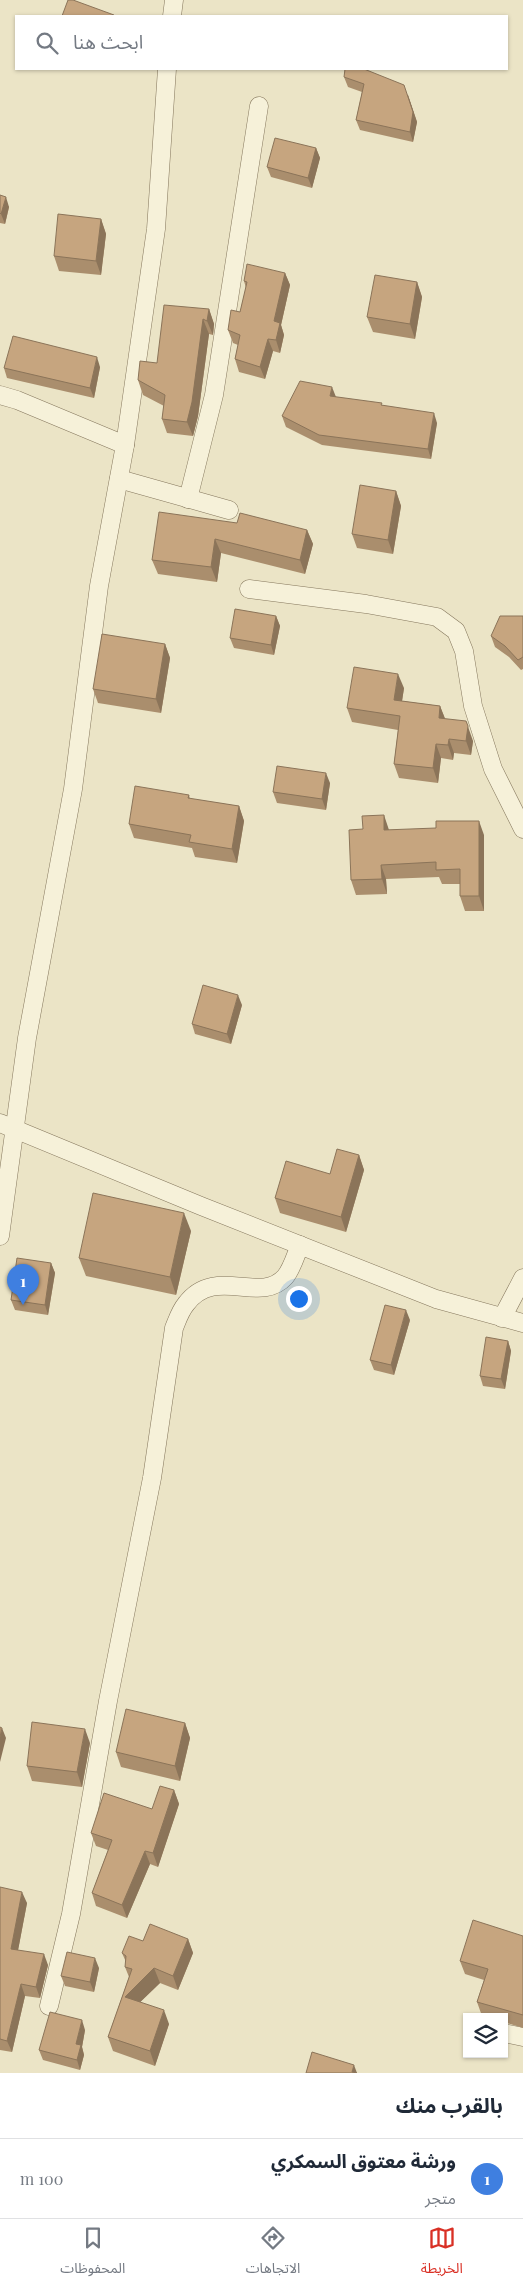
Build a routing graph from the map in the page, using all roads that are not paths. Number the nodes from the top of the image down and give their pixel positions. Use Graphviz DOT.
graph roads {
  1 [pos="174,0"];
  2 [pos="172,15"];
  3 [pos="167,70"];
  4 [pos="259,106"];
  5 [pos="0,395"];
  6 [pos="125,445"];
  7 [pos="119,479"];
  8 [pos="188,499"];
  9 [pos="229,510"];
  10 [pos="250,589"];
  11 [pos="523,829"];
  12 [pos="7,1126"];
  13 [pos="0,1236"];
  14 [pos="300,1245"];
  15 [pos="523,1278"];
  16 [pos="502,1318"];
  17 [pos="523,1322"];
  18 [pos="49,2006"];
  19 [pos="508,2034"];
  20 [pos="523,2037"];
  1 -- 2 [label="street"];
  3 -- 6 [label="street"];
  4 -- 8 [label="street"];
  5 -- 6 [label="street"];
  6 -- 7 [label="street"];
  7 -- 8 [label="street"];
  7 -- 12 [label="street"];
  8 -- 9 [label="street"];
  10 -- 11 [label="street"];
  12 -- 13 [label="street"];
  12 -- 14 [label="street"];
  14 -- 16 [label="street"];
  14 -- 18 [label="street"];
  15 -- 16 [label="street"];
  16 -- 17 [label="street"];
  19 -- 20 [label="street"];
}
